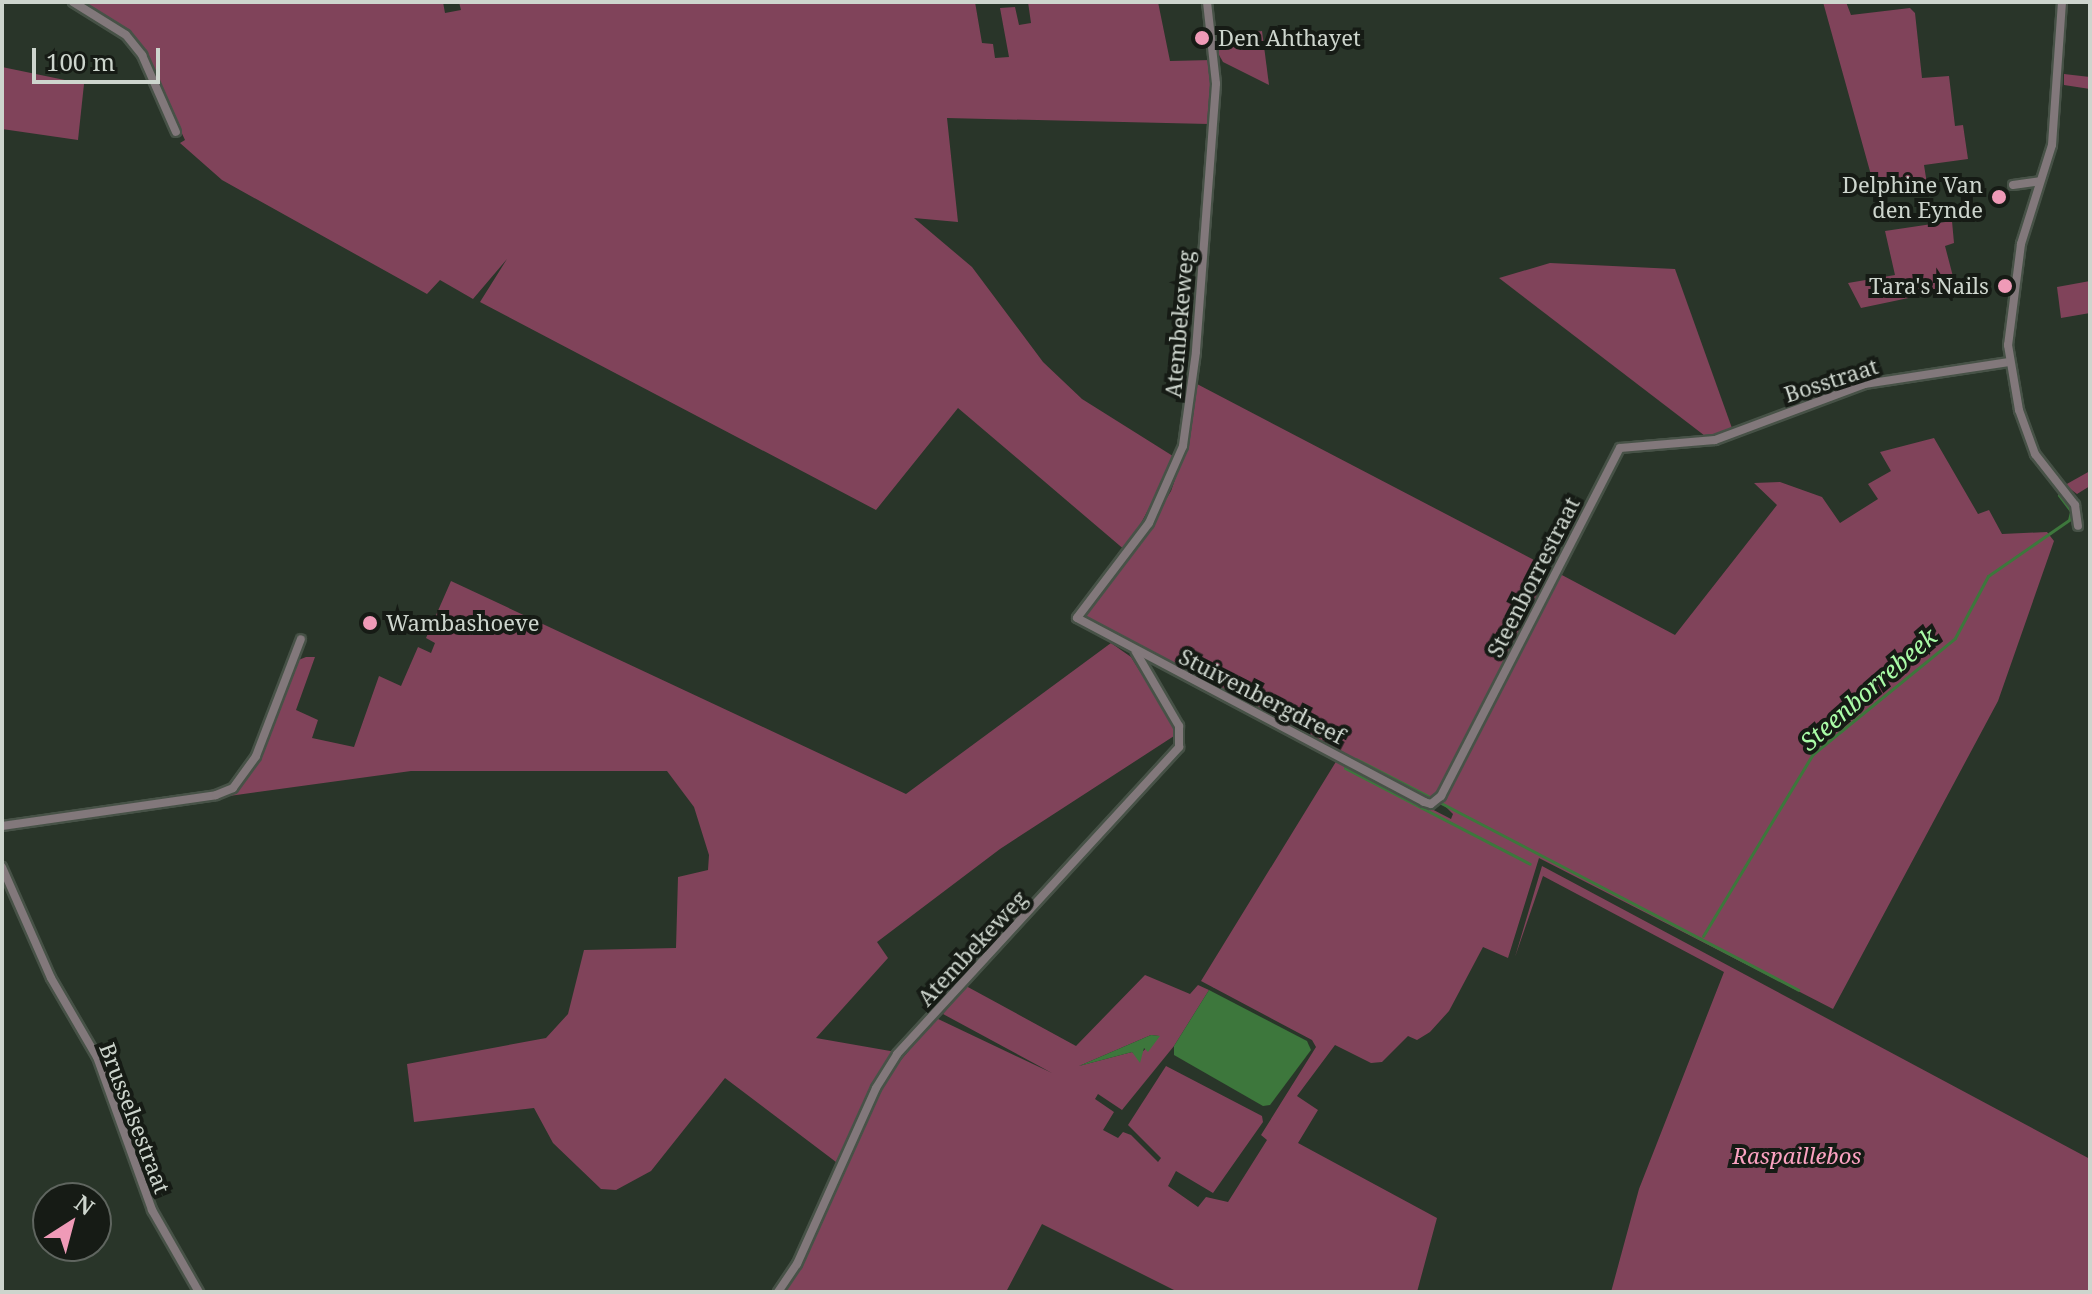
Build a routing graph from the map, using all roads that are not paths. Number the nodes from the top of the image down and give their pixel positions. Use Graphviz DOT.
graph roads {
  1 [pos="73,2"];
  2 [pos="1207,2"];
  3 [pos="2062,2"];
  4 [pos="176,132"];
  5 [pos="2040,181"];
  6 [pos="2013,185"];
  7 [pos="2008,362"];
  8 [pos="1715,440"];
  9 [pos="2078,526"];
  10 [pos="1077,618"];
  11 [pos="301,639"];
  12 [pos="1135,652"];
  13 [pos="1431,804"];
  14 [pos="2,826"];
  15 [pos="2,867"];
  16 [pos="199,1292"];
  17 [pos="778,1292"];
  1 -- 4 [label="street"];
  2 -- 10 [label="street, Atembekeweg"];
  3 -- 5 [label="street"];
  5 -- 6 [label="street"];
  5 -- 7 [label="street"];
  7 -- 8 [label="street, Bosstraat"];
  7 -- 9 [label="street"];
  8 -- 13 [label="street, Steenborrestraat"];
  10 -- 12 [label="street, Stuivenbergdreef"];
  11 -- 14 [label="street"];
  12 -- 13 [label="street, Stuivenbergdreef"];
  12 -- 17 [label="street, Atembekeweg"];
  15 -- 16 [label="street, Brusselsestraat"];
}
